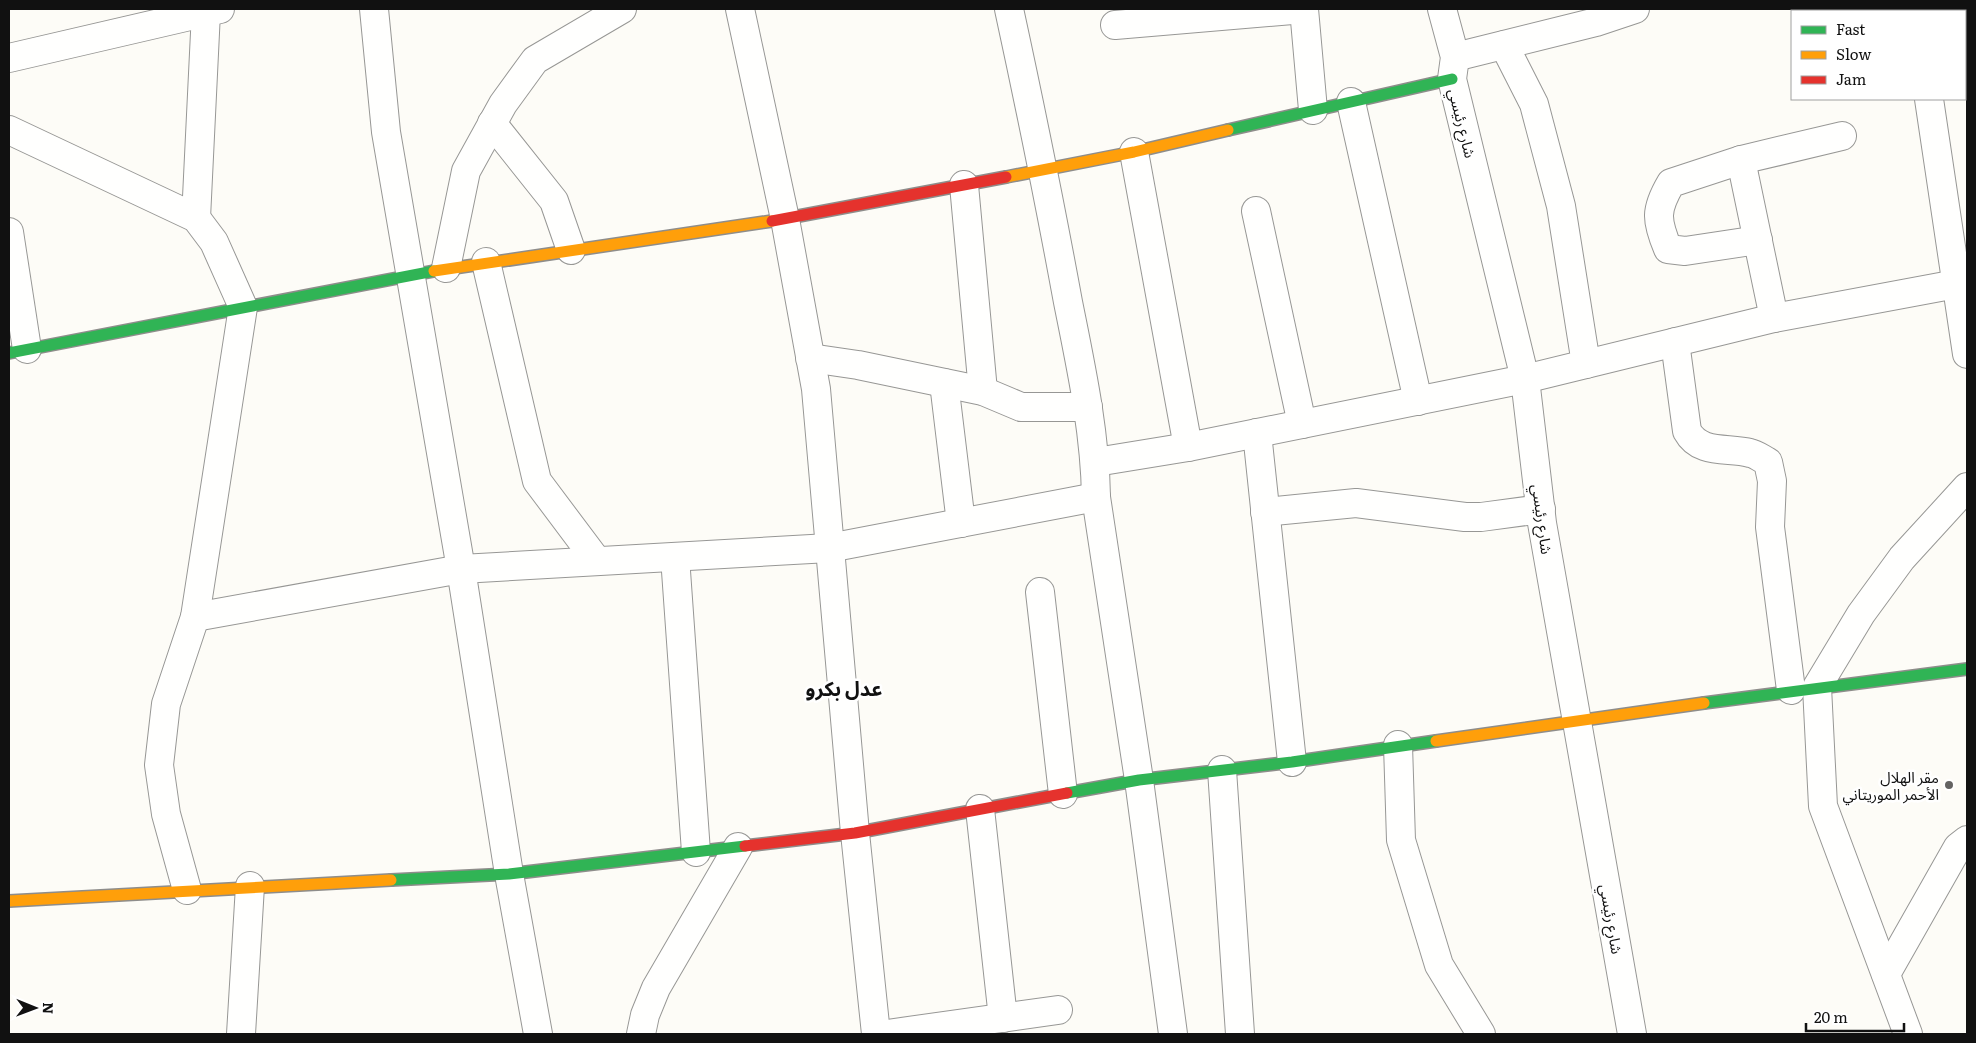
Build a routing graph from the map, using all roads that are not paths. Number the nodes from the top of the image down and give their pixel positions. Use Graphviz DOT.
graph roads {
  1 [pos="374,9"];
  2 [pos="622,9"];
  3 [pos="740,9"];
  4 [pos="1009,9"];
  5 [pos="1304,9"];
  6 [pos="1442,9"];
  7 [pos="1635,9"];
  8 [pos="213,10"];
  9 [pos="1594,15"];
  10 [pos="1115,25"];
  11 [pos="1504,45"];
  12 [pos="9,58"];
  13 [pos="1454,68"];
  14 [pos="1929,100"];
  15 [pos="1351,102"];
  16 [pos="1313,110"];
  17 [pos="492,123"];
  18 [pos="9,130"];
  19 [pos="1842,136"];
  20 [pos="1134,152"];
  21 [pos="1741,160"];
  22 [pos="1043,170"];
  23 [pos="964,186"];
  24 [pos="1256,211"];
  25 [pos="196,218"];
  26 [pos="785,219"];
  27 [pos="9,232"];
  28 [pos="1758,240"];
  29 [pos="570,250"];
  30 [pos="486,262"];
  31 [pos="446,268"];
  32 [pos="410,274"];
  33 [pos="1962,283"];
  34 [pos="244,306"];
  35 [pos="1774,318"];
  36 [pos="1676,342"];
  37 [pos="18,351"];
  38 [pos="1967,354"];
  39 [pos="810,358"];
  40 [pos="1586,364"];
  41 [pos="1525,379"];
  42 [pos="944,383"];
  43 [pos="983,391"];
  44 [pos="1418,401"];
  45 [pos="1088,407"];
  46 [pos="1302,424"];
  47 [pos="1257,434"];
  48 [pos="1188,447"];
  49 [pos="1096,462"];
  50 [pos="1967,487"];
  51 [pos="1096,497"];
  52 [pos="1541,509"];
  53 [pos="1265,512"];
  54 [pos="960,523"];
  55 [pos="829,548"];
  56 [pos="675,557"];
  57 [pos="597,561"];
  58 [pos="462,569"];
  59 [pos="1040,592"];
  60 [pos="195,617"];
  61 [pos="1967,669"];
  62 [pos="1804,688"];
  63 [pos="1577,720"];
  64 [pos="1398,745"];
  65 [pos="1292,762"];
  66 [pos="1222,770"];
  67 [pos="1140,780"];
  68 [pos="1062,794"];
  69 [pos="980,809"];
  70 [pos="855,832"];
  71 [pos="1967,840"];
  72 [pos="738,847"];
  73 [pos="696,852"];
  74 [pos="509,874"];
  75 [pos="250,886"];
  76 [pos="187,890"];
  77 [pos="9,900"];
  78 [pos="1886,974"];
  79 [pos="1058,1010"];
  80 [pos="1019,1022"];
  81 [pos="241,1034"];
  82 [pos="538,1034"];
  83 [pos="641,1034"];
  84 [pos="876,1034"];
  85 [pos="887,1034"];
  86 [pos="1173,1034"];
  87 [pos="1240,1034"];
  88 [pos="1481,1034"];
  89 [pos="1632,1034"];
  90 [pos="1908,1034"];
  1 -- 32 [label="street"];
  2 -- 17 [label="street"];
  3 -- 26 [label="street"];
  4 -- 22 [label="street"];
  5 -- 10 [label="street"];
  5 -- 16 [label="street"];
  6 -- 13 [label="street, شارع رئيسي"];
  7 -- 9 [label="street"];
  8 -- 12 [label="street"];
  8 -- 25 [label="street"];
  9 -- 11 [label="street"];
  11 -- 13 [label="street"];
  11 -- 40 [label="street"];
  13 -- 15 [label="street"];
  13 -- 41 [label="street, شارع رئيسي"];
  14 -- 33 [label="street"];
  15 -- 16 [label="street"];
  15 -- 44 [label="street"];
  16 -- 20 [label="street"];
  17 -- 29 [label="street"];
  17 -- 31 [label="street"];
  18 -- 25 [label="street"];
  19 -- 21 [label="street"];
  20 -- 22 [label="street"];
  20 -- 48 [label="street"];
  21 -- 28 [label="street"];
  21 -- 28 [label="street"];
  22 -- 23 [label="street"];
  22 -- 45 [label="street"];
  23 -- 26 [label="street"];
  23 -- 43 [label="street"];
  24 -- 46 [label="street"];
  25 -- 34 [label="street"];
  26 -- 29 [label="street"];
  26 -- 39 [label="street"];
  27 -- 37 [label="street"];
  28 -- 35 [label="street"];
  29 -- 30 [label="street"];
  30 -- 31 [label="street"];
  30 -- 57 [label="street"];
  31 -- 32 [label="street"];
  32 -- 34 [label="street"];
  32 -- 58 [label="street"];
  33 -- 35 [label="street"];
  33 -- 38 [label="street"];
  34 -- 37 [label="street"];
  34 -- 60 [label="street"];
  35 -- 36 [label="street"];
  36 -- 40 [label="street"];
  36 -- 62 [label="street"];
  39 -- 42 [label="street"];
  39 -- 55 [label="street"];
  40 -- 41 [label="street"];
  41 -- 44 [label="street"];
  41 -- 52 [label="street, شارع رئيسي"];
  42 -- 43 [label="street"];
  42 -- 54 [label="street"];
  43 -- 45 [label="street"];
  44 -- 46 [label="street"];
  45 -- 49 [label="street"];
  46 -- 47 [label="street"];
  47 -- 48 [label="street"];
  47 -- 53 [label="street"];
  48 -- 49 [label="street"];
  49 -- 51 [label="street"];
  50 -- 62 [label="street"];
  51 -- 54 [label="street"];
  51 -- 67 [label="street"];
  52 -- 53 [label="street"];
  52 -- 63 [label="street, شارع رئيسي"];
  53 -- 65 [label="street"];
  54 -- 55 [label="street"];
  55 -- 56 [label="street"];
  55 -- 70 [label="street"];
  56 -- 57 [label="street"];
  56 -- 73 [label="street"];
  57 -- 58 [label="street"];
  58 -- 60 [label="street"];
  58 -- 74 [label="street"];
  59 -- 68 [label="street"];
  60 -- 76 [label="street"];
  61 -- 62 [label="street"];
  62 -- 63 [label="street"];
  62 -- 78 [label="street"];
  63 -- 64 [label="street"];
  63 -- 89 [label="street, شارع رئيسي"];
  64 -- 65 [label="street"];
  64 -- 88 [label="street"];
  65 -- 66 [label="street"];
  66 -- 67 [label="street"];
  66 -- 87 [label="street"];
  67 -- 68 [label="street"];
  67 -- 86 [label="street"];
  68 -- 69 [label="street"];
  69 -- 70 [label="street"];
  69 -- 80 [label="street"];
  70 -- 72 [label="street"];
  70 -- 84 [label="street"];
  71 -- 78 [label="street"];
  72 -- 73 [label="street"];
  72 -- 83 [label="street"];
  73 -- 74 [label="street"];
  74 -- 75 [label="street"];
  74 -- 82 [label="street"];
  75 -- 76 [label="street"];
  75 -- 81 [label="street"];
  76 -- 77 [label="street"];
  78 -- 90 [label="street"];
  79 -- 80 [label="street"];
  80 -- 85 [label="street"];
}
